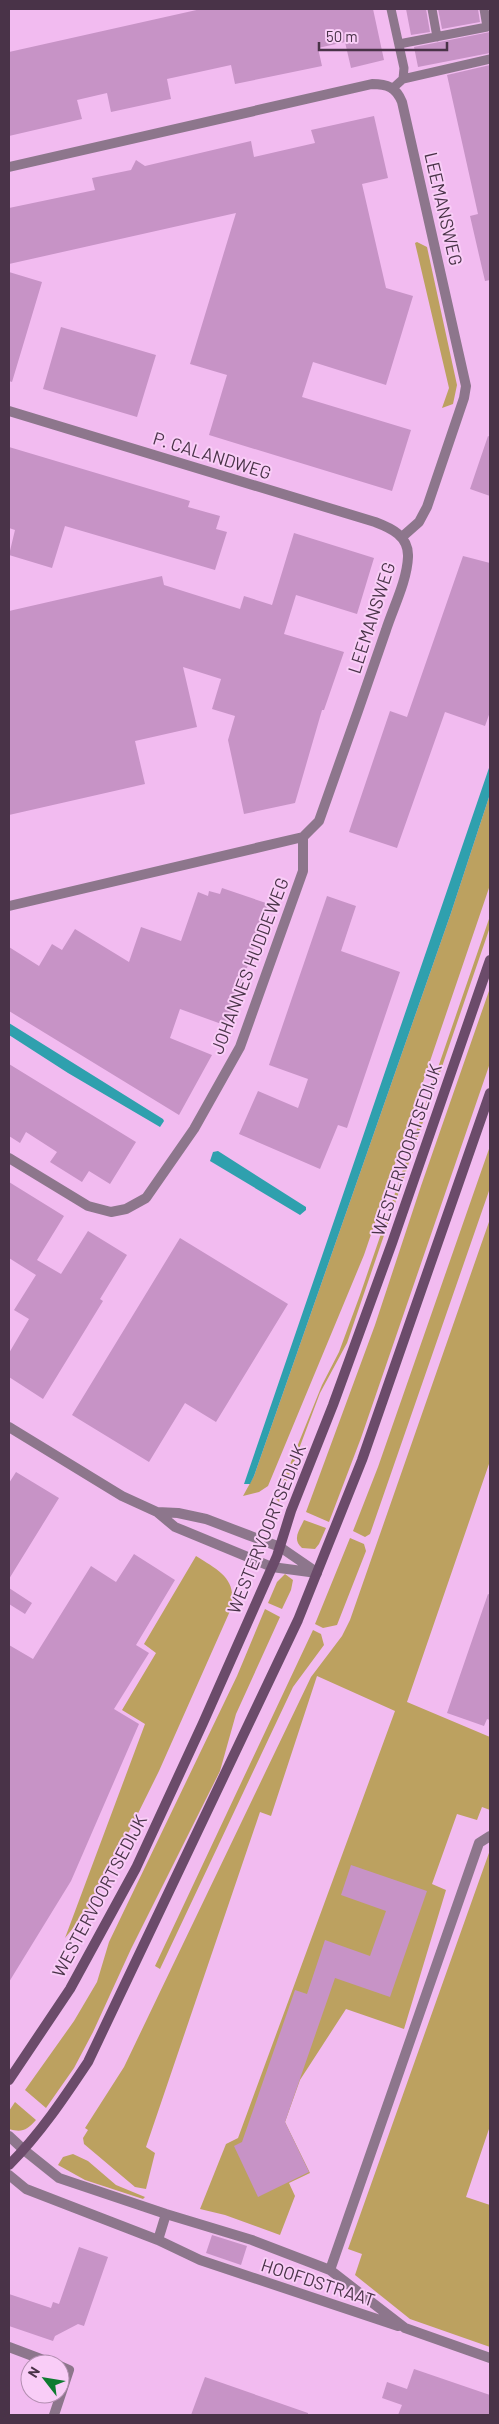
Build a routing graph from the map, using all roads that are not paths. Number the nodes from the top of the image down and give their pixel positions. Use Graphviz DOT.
graph roads {
  1 [pos="391,9"];
  2 [pos="432,9"];
  3 [pos="484,9"];
  4 [pos="437,37"];
  5 [pos="399,44"];
  6 [pos="490,59"];
  7 [pos="404,79"];
  8 [pos="393,88"];
  9 [pos="9,167"];
  10 [pos="9,411"];
  11 [pos="402,537"];
  12 [pos="303,837"];
  13 [pos="9,906"];
  14 [pos="490,960"];
  15 [pos="489,1097"];
  16 [pos="9,1158"];
  17 [pos="9,1427"];
  18 [pos="157,1512"];
  19 [pos="280,1547"];
  20 [pos="272,1567"];
  21 [pos="317,1573"];
  22 [pos="490,1836"];
  23 [pos="9,2080"];
  24 [pos="9,2136"];
  25 [pos="24,2150"];
  26 [pos="9,2165"];
  27 [pos="9,2175"];
  28 [pos="166,2214"];
  29 [pos="158,2240"];
  30 [pos="330,2270"];
  31 [pos="405,2328"];
  32 [pos="9,2347"];
  33 [pos="28,2354"];
  34 [pos="490,2358"];
  1 -- 5 [label="lane"];
  2 -- 4 [label="lane"];
  3 -- 4 [label="lane"];
  4 -- 5 [label="lane"];
  5 -- 7 [label="lane"];
  6 -- 7 [label="lane"];
  7 -- 8 [label="lane"];
  8 -- 9 [label="street"];
  8 -- 11 [label="street, LEEMANSWEG"];
  10 -- 11 [label="street, P. CALANDWEG"];
  11 -- 12 [label="street, LEEMANSWEG"];
  12 -- 13 [label="street"];
  12 -- 16 [label="street, JOHANNES HUDDEWEG"];
  14 -- 19 [label="main road, WESTERVOORTSEDIJK"];
  15 -- 21 [label="main road"];
  17 -- 18 [label="street"];
  18 -- 19 [label="street"];
  18 -- 20 [label="street"];
  19 -- 20 [label="main road, WESTERVOORTSEDIJK"];
  19 -- 21 [label="street"];
  20 -- 21 [label="street"];
  20 -- 23 [label="main road, WESTERVOORTSEDIJK"];
  21 -- 25 [label="main road"];
  22 -- 30 [label="street"];
  24 -- 25 [label="street"];
  25 -- 26 [label="main road"];
  25 -- 28 [label="street"];
  27 -- 29 [label="street"];
  28 -- 29 [label="street"];
  28 -- 30 [label="street, HOOFDSTRAAT"];
  29 -- 31 [label="street, HOOFDSTRAAT"];
  30 -- 31 [label="street, HOOFDSTRAAT"];
  31 -- 34 [label="street, HOOFDSTRAAT"];
  32 -- 33 [label="street"];
}
